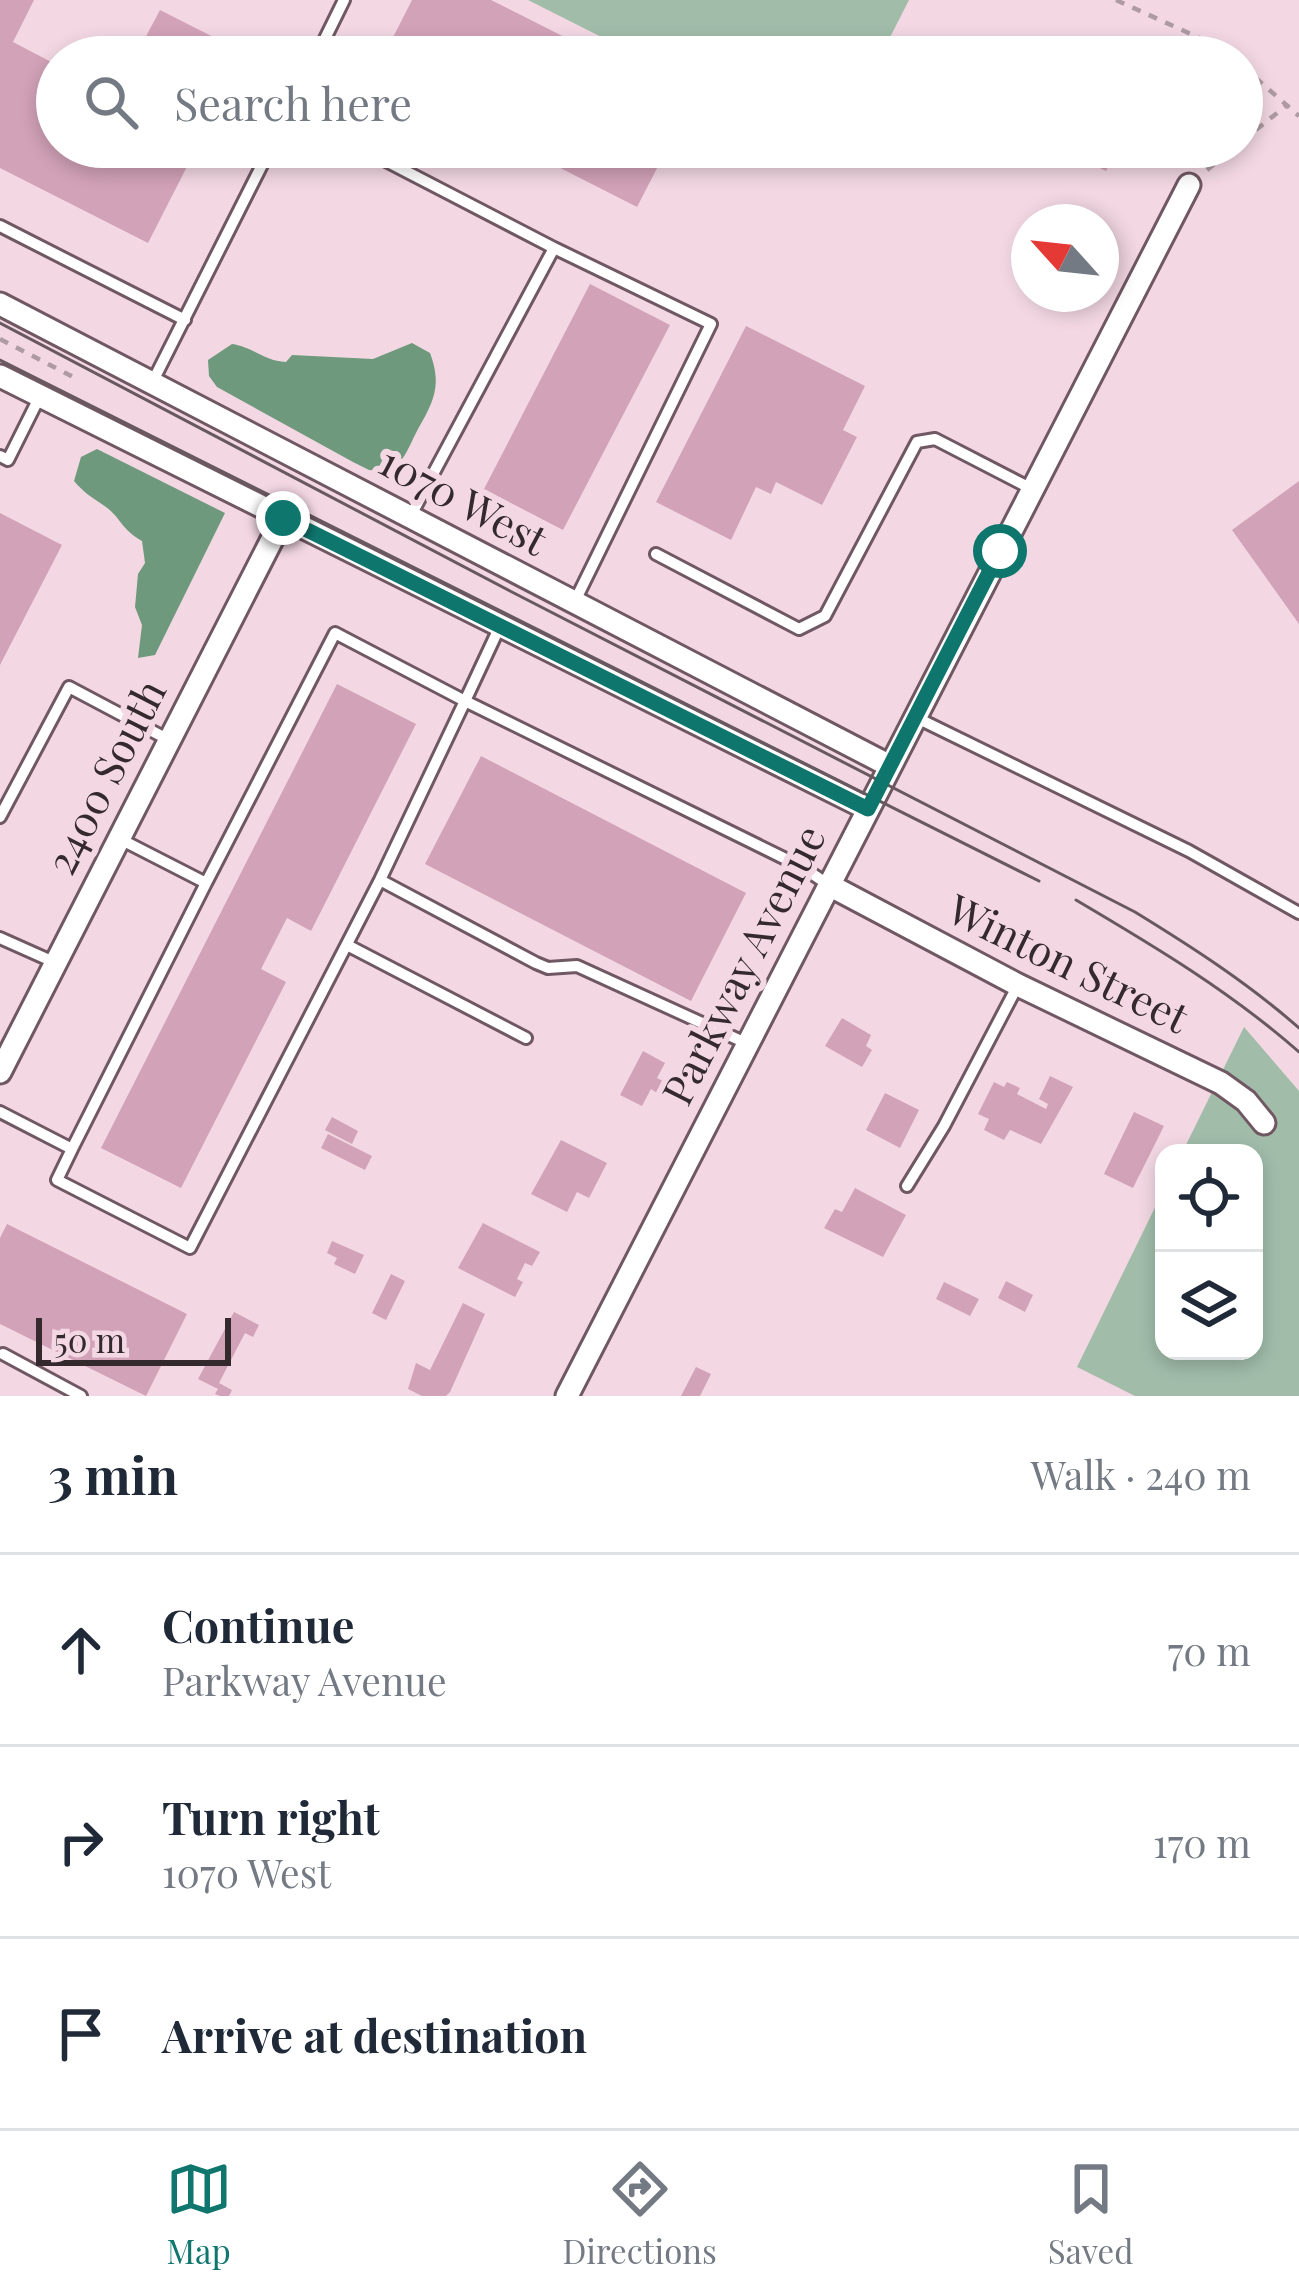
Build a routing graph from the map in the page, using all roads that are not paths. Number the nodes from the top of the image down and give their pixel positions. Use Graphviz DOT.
graph roads {
  1 [pos="344,0"];
  2 [pos="326,36"];
  3 [pos="261,168"];
  4 [pos="400,168"];
  5 [pos="1189,185"];
  6 [pos="0,226"];
  7 [pos="554,248"];
  8 [pos="0,304"];
  9 [pos="185,320"];
  10 [pos="0,376"];
  11 [pos="153,381"];
  12 [pos="40,396"];
  13 [pos="0,456"];
  14 [pos="1032,489"];
  15 [pos="283,518"];
  16 [pos="409,518"];
  17 [pos="656,554"];
  18 [pos="574,604"];
  19 [pos="501,624"];
  20 [pos="465,701"];
  21 [pos="915,717"];
  22 [pos="169,740"];
  23 [pos="890,766"];
  24 [pos="868,809"];
  25 [pos="0,817"];
  26 [pos="119,838"];
  27 [pos="380,880"];
  28 [pos="206,883"];
  29 [pos="829,885"];
  30 [pos="1299,913"];
  31 [pos="0,938"];
  32 [pos="347,945"];
  33 [pos="56,963"];
  34 [pos="1018,985"];
  35 [pos="526,1038"];
  36 [pos="748,1044"];
  37 [pos="0,1072"];
  38 [pos="0,1112"];
  39 [pos="1264,1123"];
  40 [pos="72,1149"];
  41 [pos="907,1186"];
  42 [pos="1,1355"];
  43 [pos="81,1396"];
  44 [pos="567,1396"];
  1 -- 2 [label="lane"];
  3 -- 9 [label="lane"];
  4 -- 7 [label="lane"];
  5 -- 14 [label="street, Parkway Avenue"];
  6 -- 9 [label="lane"];
  7 -- 16 [label="lane"];
  7 -- 18 [label="lane"];
  8 -- 11 [label="street, 1070 West"];
  9 -- 11 [label="lane"];
  10 -- 12 [label="street"];
  11 -- 16 [label="street, 1070 West"];
  12 -- 13 [label="lane"];
  12 -- 15 [label="street"];
  14 -- 17 [label="lane"];
  14 -- 21 [label="street, Parkway Avenue"];
  15 -- 19 [label="street"];
  15 -- 22 [label="street, 2400 South"];
  16 -- 18 [label="street, 1070 West"];
  18 -- 23 [label="street, 1070 West"];
  19 -- 20 [label="lane"];
  19 -- 24 [label="street"];
  20 -- 27 [label="lane"];
  20 -- 28 [label="lane"];
  20 -- 29 [label="lane"];
  21 -- 23 [label="street, Parkway Avenue"];
  21 -- 30 [label="lane"];
  22 -- 25 [label="lane"];
  22 -- 26 [label="street, 2400 South"];
  23 -- 24 [label="street, Parkway Avenue"];
  24 -- 29 [label="street, Parkway Avenue"];
  26 -- 28 [label="lane"];
  26 -- 33 [label="street, 2400 South"];
  27 -- 32 [label="lane"];
  27 -- 36 [label="lane"];
  28 -- 40 [label="lane"];
  29 -- 34 [label="street, Winton Street"];
  29 -- 36 [label="street, Parkway Avenue"];
  31 -- 33 [label="lane"];
  32 -- 35 [label="lane"];
  32 -- 40 [label="lane"];
  33 -- 37 [label="street, 2400 South"];
  34 -- 39 [label="street, Winton Street"];
  34 -- 41 [label="lane"];
  36 -- 44 [label="street, Parkway Avenue"];
  38 -- 40 [label="lane"];
  42 -- 43 [label="lane"];
}
